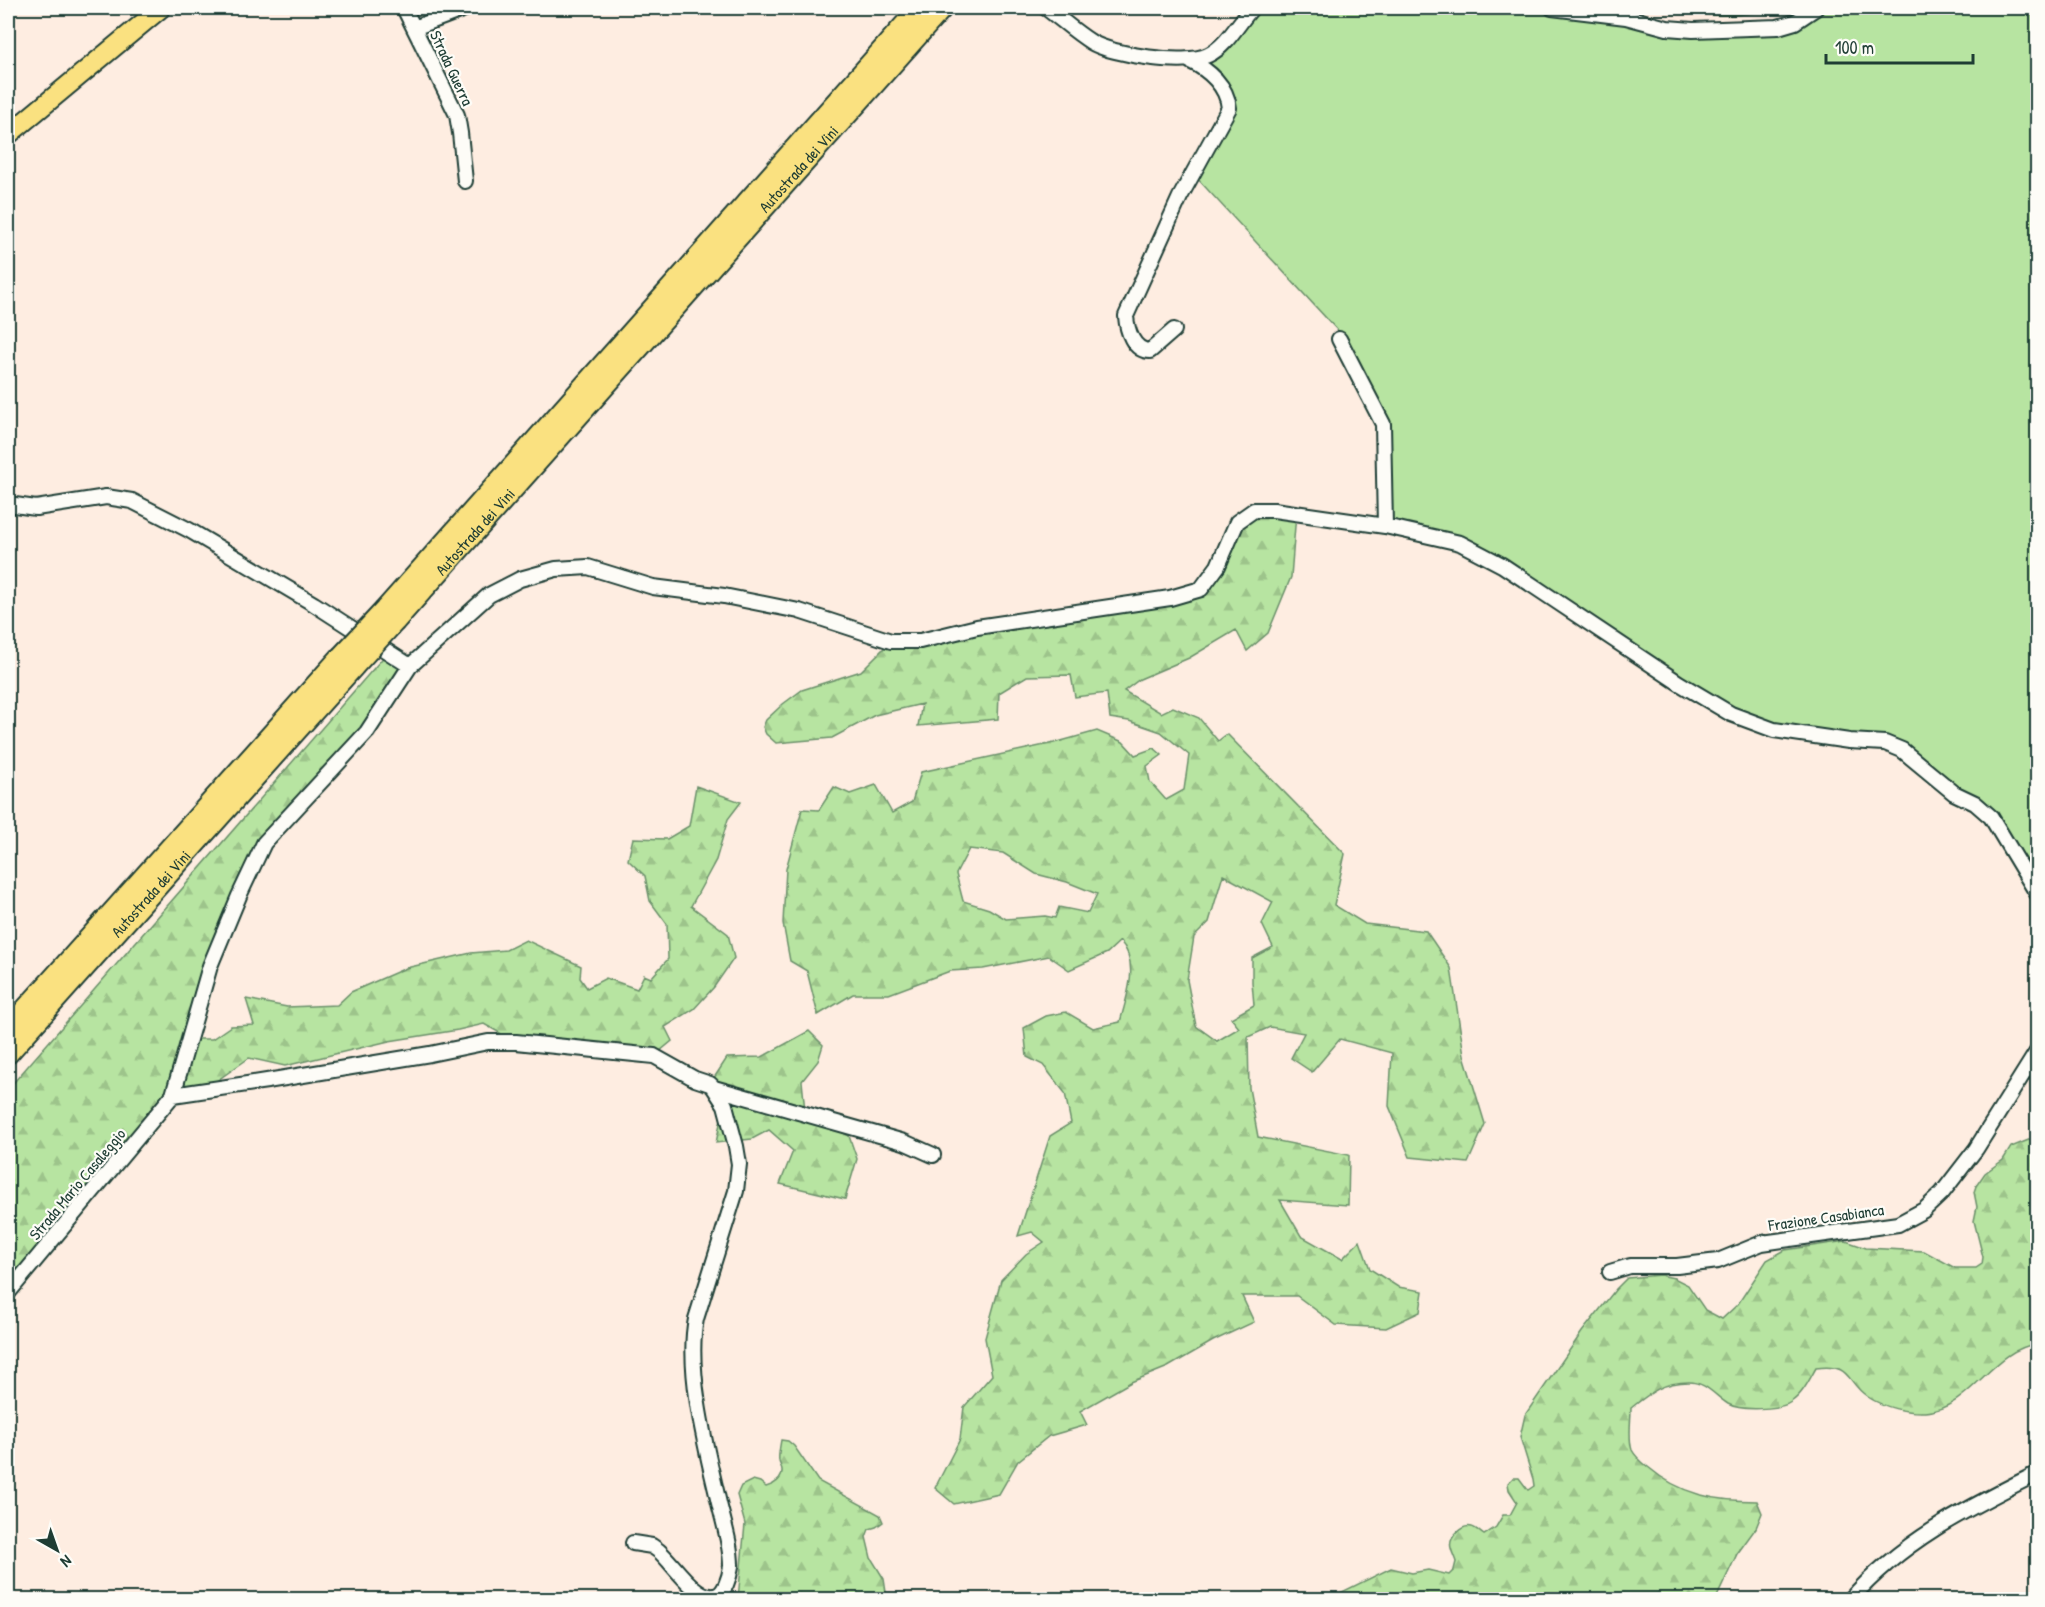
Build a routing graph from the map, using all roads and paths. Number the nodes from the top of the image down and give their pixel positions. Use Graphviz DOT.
graph roads {
  1 [pos="161,8"];
  2 [pos="404,8"];
  3 [pos="467,8"];
  4 [pos="920,8"];
  5 [pos="942,8"];
  6 [pos="1046,8"];
  7 [pos="1252,8"];
  8 [pos="1552,8"];
  9 [pos="1816,8"];
  10 [pos="414,28"];
  11 [pos="891,53"];
  12 [pos="1190,61"];
  13 [pos="8,135"];
  14 [pos="465,180"];
  15 [pos="1174,330"];
  16 [pos="1339,339"];
  17 [pos="8,504"];
  18 [pos="1385,526"];
  19 [pos="348,662"];
  20 [pos="410,666"];
  21 [pos="2037,896"];
  22 [pos="8,1029"];
  23 [pos="2037,1050"];
  24 [pos="8,1053"];
  25 [pos="714,1088"];
  26 [pos="173,1095"];
  27 [pos="933,1155"];
  28 [pos="1610,1272"];
  29 [pos="8,1293"];
  30 [pos="2037,1473"];
  31 [pos="633,1543"];
  32 [pos="1850,1599"];
  1 -- 13 [label="main road"];
  2 -- 10 [label="street, Strada Guerra"];
  3 -- 10 [label="street"];
  4 -- 11 [label="highway, Autostrada dei Vini"];
  5 -- 11 [label="highway, Autostrada dei Vini"];
  6 -- 12 [label="street"];
  7 -- 12 [label="street"];
  8 -- 9 [label="street"];
  10 -- 14 [label="street, Strada Guerra"];
  11 -- 19 [label="highway, Autostrada dei Vini, bridge"];
  12 -- 15 [label="street"];
  16 -- 18 [label="street"];
  17 -- 20 [label="street"];
  18 -- 20 [label="street"];
  18 -- 21 [label="street"];
  19 -- 22 [label="highway, Autostrada dei Vini"];
  19 -- 24 [label="highway, Autostrada dei Vini"];
  20 -- 26 [label="street"];
  23 -- 28 [label="street, Frazione Casabianca"];
  25 -- 26 [label="street"];
  25 -- 27 [label="street"];
  25 -- 31 [label="street"];
  26 -- 29 [label="street, Strada Mario Casaleggio"];
  30 -- 32 [label="street"];
}
